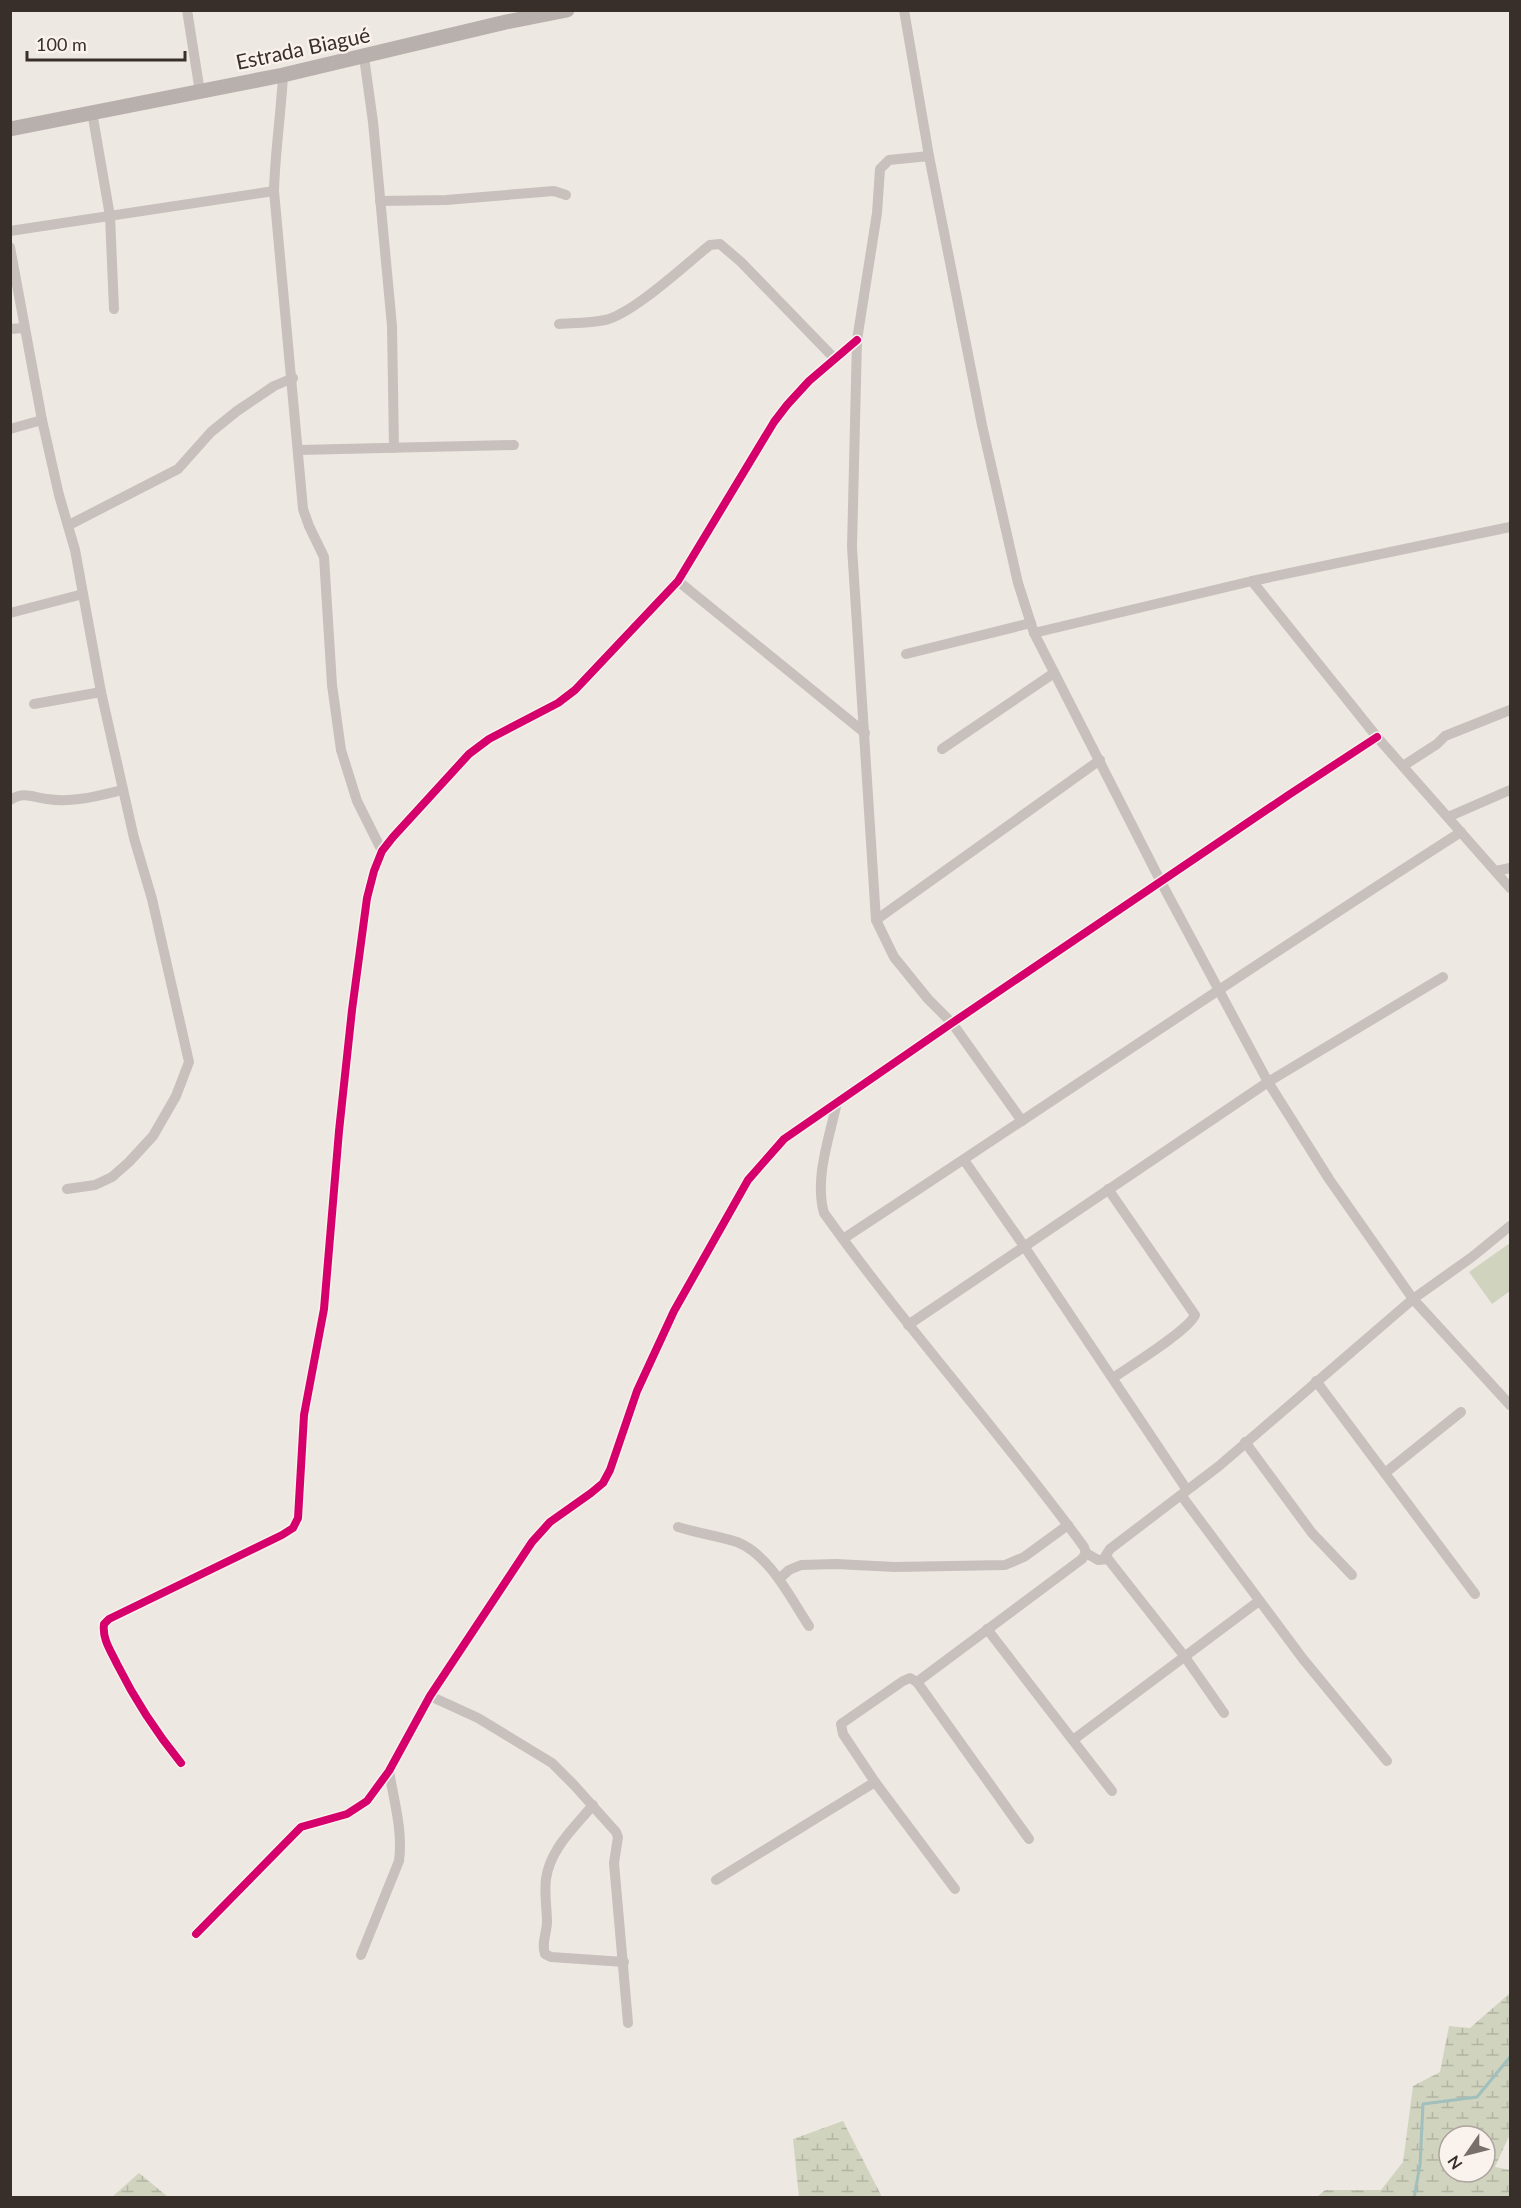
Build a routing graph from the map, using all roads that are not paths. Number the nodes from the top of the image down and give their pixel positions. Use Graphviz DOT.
graph roads {
  1 [pos="187,10"];
  2 [pos="567,10"];
  3 [pos="904,10"];
  4 [pos="504,16"];
  5 [pos="364,57"];
  6 [pos="283,75"];
  7 [pos="200,92"];
  8 [pos="92,112"];
  9 [pos="10,129"];
  10 [pos="929,156"];
  11 [pos="274,191"];
  12 [pos="566,195"];
  13 [pos="380,201"];
  14 [pos="110,216"];
  15 [pos="10,231"];
  16 [pos="10,247"];
  17 [pos="114,309"];
  18 [pos="559,324"];
  19 [pos="24,328"];
  20 [pos="10,329"];
  21 [pos="857,340"];
  22 [pos="835,359"];
  23 [pos="293,378"];
  24 [pos="42,420"];
  25 [pos="10,429"];
  26 [pos="514,445"];
  27 [pos="394,447"];
  28 [pos="299,450"];
  29 [pos="69,525"];
  30 [pos="1510,526"];
  31 [pos="678,581"];
  32 [pos="1252,581"];
  33 [pos="83,594"];
  34 [pos="10,613"];
  35 [pos="1032,628"];
  36 [pos="906,654"];
  37 [pos="1054,673"];
  38 [pos="101,692"];
  39 [pos="34,704"];
  40 [pos="1510,710"];
  41 [pos="865,733"];
  42 [pos="1377,737"];
  43 [pos="942,749"];
  44 [pos="1100,760"];
  45 [pos="1403,766"];
  46 [pos="122,790"];
  47 [pos="1510,790"];
  48 [pos="10,800"];
  49 [pos="1448,817"];
  50 [pos="1461,832"];
  51 [pos="382,851"];
  52 [pos="1510,868"];
  53 [pos="1496,871"];
  54 [pos="1161,882"];
  55 [pos="1510,888"];
  56 [pos="876,920"];
  57 [pos="1443,977"];
  58 [pos="1219,989"];
  59 [pos="952,1023"];
  60 [pos="1268,1082"];
  61 [pos="837,1102"];
  62 [pos="1022,1121"];
  63 [pos="964,1160"];
  64 [pos="67,1189"];
  65 [pos="1108,1189"];
  66 [pos="1510,1226"];
  67 [pos="843,1239"];
  68 [pos="1024,1246"];
  69 [pos="1413,1299"];
  70 [pos="908,1325"];
  71 [pos="1113,1378"];
  72 [pos="1316,1382"];
  73 [pos="1510,1405"];
  74 [pos="1461,1412"];
  75 [pos="1245,1442"];
  76 [pos="1384,1473"];
  77 [pos="1184,1493"];
  78 [pos="1068,1525"];
  79 [pos="678,1527"];
  80 [pos="1086,1553"];
  81 [pos="1108,1559"];
  82 [pos="1352,1575"];
  83 [pos="779,1579"];
  84 [pos="1474,1594"];
  85 [pos="1259,1601"];
  86 [pos="809,1626"];
  87 [pos="987,1629"];
  88 [pos="1185,1657"];
  89 [pos="918,1682"];
  90 [pos="430,1696"];
  91 [pos="1224,1713"];
  92 [pos="1073,1740"];
  93 [pos="1387,1761"];
  94 [pos="181,1763"];
  95 [pos="389,1771"];
  96 [pos="875,1782"];
  97 [pos="1112,1791"];
  98 [pos="593,1805"];
  99 [pos="1029,1839"];
  100 [pos="716,1880"];
  101 [pos="955,1889"];
  102 [pos="196,1934"];
  103 [pos="361,1955"];
  104 [pos="624,1962"];
  105 [pos="628,2023"];
  1 -- 7 [label="street"];
  2 -- 4 [label="main road, Estrada Biagué"];
  3 -- 10 [label="street"];
  4 -- 5 [label="main road, Estrada Biagué"];
  5 -- 6 [label="main road, Estrada Biagué"];
  5 -- 13 [label="street"];
  6 -- 7 [label="main road, Estrada Biagué"];
  6 -- 11 [label="street"];
  7 -- 8 [label="main road, Estrada Biagué"];
  8 -- 9 [label="main road, Estrada Biagué"];
  8 -- 14 [label="street"];
  10 -- 21 [label="street"];
  10 -- 35 [label="street"];
  11 -- 14 [label="street"];
  11 -- 23 [label="street"];
  12 -- 13 [label="street"];
  13 -- 27 [label="street"];
  14 -- 15 [label="street"];
  14 -- 17 [label="street"];
  16 -- 19 [label="street"];
  18 -- 22 [label="street"];
  19 -- 20 [label="street"];
  19 -- 24 [label="street"];
  21 -- 22 [label="street"];
  21 -- 41 [label="street"];
  22 -- 31 [label="street"];
  23 -- 28 [label="street"];
  23 -- 29 [label="street"];
  24 -- 25 [label="street"];
  24 -- 29 [label="street"];
  26 -- 27 [label="street"];
  27 -- 28 [label="street"];
  28 -- 51 [label="street"];
  29 -- 33 [label="street"];
  30 -- 32 [label="street"];
  31 -- 41 [label="street"];
  31 -- 51 [label="street"];
  32 -- 35 [label="street"];
  32 -- 42 [label="street"];
  33 -- 34 [label="street"];
  33 -- 38 [label="street"];
  35 -- 36 [label="street"];
  35 -- 37 [label="street"];
  37 -- 43 [label="street"];
  37 -- 44 [label="street"];
  38 -- 39 [label="street"];
  38 -- 46 [label="street"];
  40 -- 45 [label="street"];
  41 -- 56 [label="street"];
  42 -- 45 [label="street"];
  42 -- 54 [label="street"];
  44 -- 54 [label="street"];
  44 -- 56 [label="street"];
  45 -- 49 [label="street"];
  46 -- 48 [label="street"];
  46 -- 64 [label="street"];
  47 -- 49 [label="street"];
  49 -- 50 [label="street"];
  50 -- 53 [label="street"];
  50 -- 58 [label="street"];
  51 -- 94 [label="street"];
  52 -- 53 [label="street"];
  53 -- 55 [label="street"];
  54 -- 58 [label="street"];
  54 -- 59 [label="street"];
  56 -- 59 [label="street"];
  57 -- 60 [label="street"];
  58 -- 60 [label="street"];
  58 -- 62 [label="street"];
  59 -- 61 [label="street"];
  59 -- 62 [label="street"];
  60 -- 65 [label="street"];
  60 -- 69 [label="street"];
  61 -- 67 [label="street"];
  61 -- 90 [label="street"];
  62 -- 63 [label="street"];
  63 -- 67 [label="street"];
  63 -- 68 [label="street"];
  65 -- 68 [label="street"];
  65 -- 71 [label="street"];
  66 -- 69 [label="street"];
  67 -- 70 [label="street"];
  68 -- 70 [label="street"];
  68 -- 71 [label="street"];
  69 -- 72 [label="street"];
  69 -- 73 [label="street"];
  70 -- 78 [label="street"];
  71 -- 77 [label="street"];
  72 -- 75 [label="street"];
  72 -- 76 [label="street"];
  74 -- 76 [label="street"];
  75 -- 77 [label="street"];
  75 -- 82 [label="street"];
  76 -- 84 [label="street"];
  77 -- 81 [label="street"];
  77 -- 85 [label="street"];
  78 -- 80 [label="street"];
  78 -- 83 [label="street"];
  79 -- 83 [label="street"];
  80 -- 81 [label="street"];
  80 -- 87 [label="street"];
  81 -- 88 [label="street"];
  83 -- 86 [label="street"];
  85 -- 88 [label="street"];
  85 -- 93 [label="street"];
  87 -- 89 [label="street"];
  87 -- 92 [label="street"];
  88 -- 91 [label="street"];
  88 -- 92 [label="street"];
  89 -- 96 [label="street"];
  89 -- 99 [label="street"];
  90 -- 95 [label="street"];
  90 -- 98 [label="street"];
  92 -- 97 [label="street"];
  95 -- 102 [label="street"];
  95 -- 103 [label="street"];
  96 -- 100 [label="street"];
  96 -- 101 [label="street"];
  98 -- 104 [label="street"];
  98 -- 104 [label="street"];
  104 -- 105 [label="street"];
}
